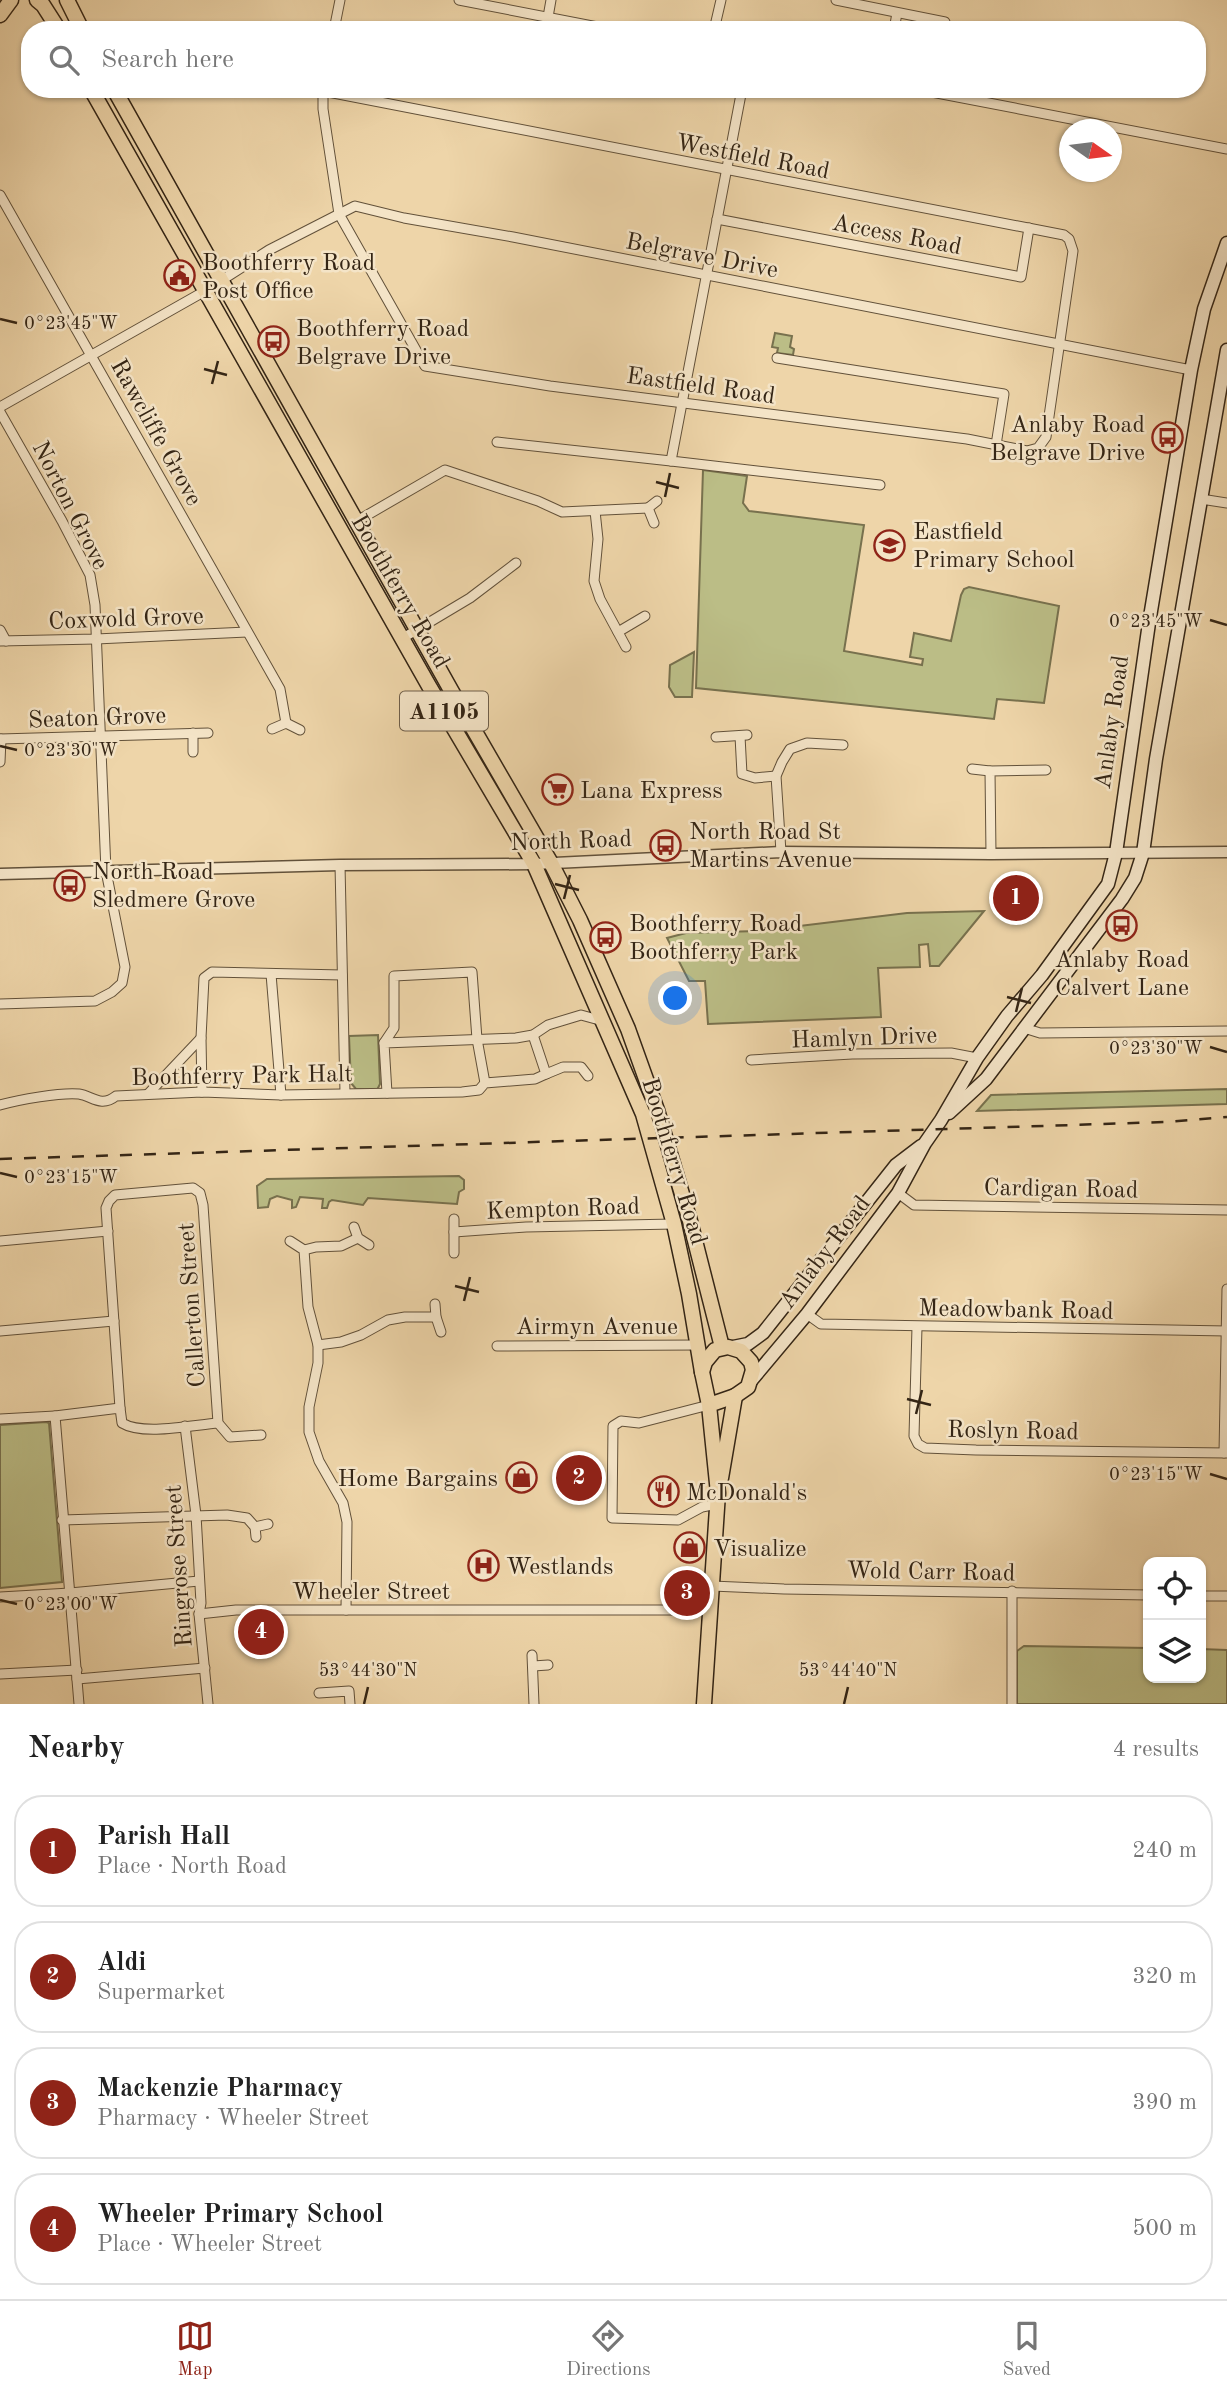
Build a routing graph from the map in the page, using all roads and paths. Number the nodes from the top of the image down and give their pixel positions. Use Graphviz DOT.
graph roads {
  1 [pos="11,0"];
  2 [pos="37,0"];
  3 [pos="68,0"];
  4 [pos="340,0"];
  5 [pos="459,0"];
  6 [pos="551,0"];
  7 [pos="720,0"];
  8 [pos="836,0"];
  9 [pos="897,13"];
  10 [pos="0,15"];
  11 [pos="548,17"];
  12 [pos="53,21"];
  13 [pos="78,21"];
  14 [pos="336,21"];
  15 [pos="568,21"];
  16 [pos="716,21"];
  17 [pos="896,21"];
  18 [pos="940,21"];
  19 [pos="96,98"];
  20 [pos="119,98"];
  21 [pos="323,98"];
  22 [pos="363,98"];
  23 [pos="740,98"];
  24 [pos="963,98"];
  25 [pos="1227,149"];
  26 [pos="727,170"];
  27 [pos="0,195"];
  28 [pos="339,214"];
  29 [pos="718,219"];
  30 [pos="1029,228"];
  31 [pos="1227,243"];
  32 [pos="706,276"];
  33 [pos="222,280"];
  34 [pos="205,291"];
  35 [pos="1060,345"];
  36 [pos="1227,351"];
  37 [pos="91,355"];
  38 [pos="777,358"];
  39 [pos="1191,370"];
  40 [pos="681,401"];
  41 [pos="0,409"];
  42 [pos="496,442"];
  43 [pos="996,445"];
  44 [pos="671,461"];
  45 [pos="880,485"];
  46 [pos="1201,499"];
  47 [pos="657,501"];
  48 [pos="1227,503"];
  49 [pos="648,508"];
  50 [pos="596,512"];
  51 [pos="357,521"];
  52 [pos="654,523"];
  53 [pos="516,563"];
  54 [pos="645,615"];
  55 [pos="0,630"];
  56 [pos="418,630"];
  57 [pos="247,632"];
  58 [pos="618,632"];
  59 [pos="403,638"];
  60 [pos="96,639"];
  61 [pos="3,641"];
  62 [pos="626,647"];
  63 [pos="286,723"];
  64 [pos="272,729"];
  65 [pos="300,730"];
  66 [pos="193,733"];
  67 [pos="208,733"];
  68 [pos="99,735"];
  69 [pos="716,737"];
  70 [pos="1,739"];
  71 [pos="845,745"];
  72 [pos="193,752"];
  73 [pos="0,762"];
  74 [pos="972,769"];
  75 [pos="1046,770"];
  76 [pos="990,771"];
  77 [pos="776,776"];
  78 [pos="781,852"];
  79 [pos="1227,852"];
  80 [pos="1116,853"];
  81 [pos="1143,853"];
  82 [pos="991,854"];
  83 [pos="551,863"];
  84 [pos="534,864"];
  85 [pos="340,865"];
  86 [pos="106,871"];
  87 [pos="0,874"];
  88 [pos="271,974"];
  89 [pos="342,975"];
  90 [pos="593,998"];
  91 [pos="0,1004"];
  92 [pos="581,1016"];
  93 [pos="603,1020"];
  94 [pos="1024,1028"];
  95 [pos="1227,1031"];
  96 [pos="533,1035"];
  97 [pos="201,1038"];
  98 [pos="477,1039"];
  99 [pos="384,1042"];
  100 [pos="977,1058"];
  101 [pos="751,1060"];
  102 [pos="546,1074"];
  103 [pos="588,1078"];
  104 [pos="485,1083"];
  105 [pos="202,1092"];
  106 [pos="345,1093"];
  107 [pos="387,1093"];
  108 [pos="148,1094"];
  109 [pos="281,1095"];
  110 [pos="0,1105"];
  111 [pos="941,1120"];
  112 [pos="925,1143"];
  113 [pos="898,1193"];
  114 [pos="1227,1210"];
  115 [pos="454,1219"];
  116 [pos="674,1224"];
  117 [pos="354,1227"];
  118 [pos="108,1231"];
  119 [pos="454,1232"];
  120 [pos="358,1238"];
  121 [pos="0,1241"];
  122 [pos="290,1241"];
  123 [pos="369,1245"];
  124 [pos="304,1250"];
  125 [pos="454,1253"];
  126 [pos="1227,1289"];
  127 [pos="435,1304"];
  128 [pos="807,1314"];
  129 [pos="436,1317"];
  130 [pos="114,1321"];
  131 [pos="917,1327"];
  132 [pos="0,1331"];
  133 [pos="1226,1331"];
  134 [pos="442,1332"];
  135 [pos="318,1345"];
  136 [pos="698,1345"];
  137 [pos="496,1346"];
  138 [pos="727,1347"];
  139 [pos="704,1377"];
  140 [pos="750,1382"];
  141 [pos="735,1396"];
  142 [pos="709,1405"];
  143 [pos="120,1408"];
  144 [pos="55,1416"];
  145 [pos="0,1419"];
  146 [pos="218,1423"];
  147 [pos="185,1426"];
  148 [pos="261,1435"];
  149 [pos="1225,1453"];
  150 [pos="718,1499"];
  151 [pos="196,1515"];
  152 [pos="62,1520"];
  153 [pos="268,1524"];
  154 [pos="256,1527"];
  155 [pos="256,1537"];
  156 [pos="199,1581"];
  157 [pos="712,1586"];
  158 [pos="1012,1591"];
  159 [pos="70,1593"];
  160 [pos="1143,1595"];
  161 [pos="1206,1596"];
  162 [pos="1227,1596"];
  163 [pos="0,1597"];
  164 [pos="712,1610"];
  165 [pos="346,1611"];
  166 [pos="199,1614"];
  167 [pos="548,1665"];
  168 [pos="205,1668"];
  169 [pos="0,1674"];
  170 [pos="77,1674"];
  171 [pos="319,1693"];
  172 [pos="79,1704"];
  173 [pos="208,1704"];
  174 [pos="350,1704"];
  175 [pos="534,1704"];
  176 [pos="704,1704"];
  177 [pos="1012,1704"];
  1 -- 10 [label="main road"];
  2 -- 12 [label="main road"];
  3 -- 13 [label="main road"];
  4 -- 14 [label="street"];
  5 -- 11 [label="street"];
  6 -- 11 [label="street"];
  7 -- 16 [label="street"];
  8 -- 9 [label="street"];
  9 -- 17 [label="street"];
  9 -- 18 [label="street"];
  11 -- 15 [label="street"];
  19 -- 34 [label="main road, Boothferry Road / A1105"];
  20 -- 33 [label="main road, Boothferry Road / A1105"];
  21 -- 28 [label="street"];
  22 -- 26 [label="street, Westfield Road"];
  23 -- 26 [label="street"];
  24 -- 25 [label="street"];
  26 -- 29 [label="street"];
  26 -- 30 [label="street, Westfield Road"];
  27 -- 37 [label="street, Rawcliffe Grove"];
  28 -- 32 [label="street, Belgrave Drive"];
  28 -- 33 [label="street, Belgrave Drive"];
  28 -- 40 [label="street, Eastfield Road"];
  29 -- 30 [label="street, Access Road"];
  29 -- 32 [label="street"];
  30 -- 35 [label="street, Westfield Road"];
  31 -- 39 [label="main road, Anlaby Road"];
  32 -- 35 [label="street, Belgrave Drive"];
  32 -- 40 [label="street"];
  33 -- 51 [label="main road, Boothferry Road / A1105"];
  34 -- 37 [label="street"];
  34 -- 59 [label="main road, Boothferry Road / A1105"];
  35 -- 39 [label="street, Belgrave Drive"];
  35 -- 43 [label="street, Eastfield Road"];
  36 -- 46 [label="main road, Anlaby Road"];
  37 -- 41 [label="street"];
  37 -- 57 [label="street, Rawcliffe Grove"];
  38 -- 43 [label="street"];
  39 -- 80 [label="main road, Anlaby Road"];
  40 -- 43 [label="street, Eastfield Road"];
  40 -- 44 [label="street"];
  41 -- 60 [label="street, Norton Grove"];
  42 -- 44 [label="street"];
  44 -- 45 [label="street"];
  46 -- 48 [label="street"];
  46 -- 81 [label="main road, Anlaby Road"];
  47 -- 49 [label="street"];
  49 -- 50 [label="street"];
  49 -- 52 [label="street"];
  50 -- 51 [label="street"];
  50 -- 58 [label="street"];
  51 -- 56 [label="main road, Boothferry Road / A1105"];
  53 -- 56 [label="street"];
  54 -- 58 [label="street"];
  55 -- 61 [label="street, Coxwold Grove"];
  56 -- 59 [label="street"];
  56 -- 83 [label="main road, Boothferry Road / A1105"];
  57 -- 60 [label="street, Coxwold Grove"];
  57 -- 63 [label="street, Rawcliffe Grove"];
  58 -- 62 [label="street"];
  59 -- 84 [label="main road, Boothferry Road / A1105"];
  60 -- 61 [label="street, Coxwold Grove"];
  60 -- 68 [label="street, Norton Grove"];
  63 -- 64 [label="street"];
  63 -- 65 [label="street"];
  66 -- 67 [label="street, Seaton Grove"];
  66 -- 68 [label="street, Seaton Grove"];
  66 -- 72 [label="street, Seaton Grove"];
  68 -- 70 [label="street, Seaton Grove"];
  68 -- 86 [label="street, Norton Grove"];
  69 -- 77 [label="street"];
  70 -- 73 [label="street, Seaton Grove"];
  71 -- 77 [label="street"];
  74 -- 76 [label="street"];
  75 -- 76 [label="street"];
  76 -- 82 [label="street"];
  77 -- 78 [label="street"];
  78 -- 82 [label="street, North Road"];
  78 -- 83 [label="street, North Road"];
  79 -- 81 [label="street, North Road"];
  80 -- 81 [label="street, North Road"];
  80 -- 82 [label="street, North Road"];
  80 -- 100 [label="main road, Anlaby Road"];
  81 -- 94 [label="main road, Anlaby Road"];
  83 -- 84 [label="street, North Road"];
  83 -- 138 [label="main road, Boothferry Road / A1105"];
  84 -- 85 [label="street, North Road"];
  84 -- 90 [label="main road, Boothferry Road / A1105"];
  85 -- 86 [label="street, North Road"];
  85 -- 89 [label="street"];
  86 -- 87 [label="street, North Road"];
  86 -- 91 [label="street, Norton Grove"];
  88 -- 89 [label="street"];
  88 -- 97 [label="street"];
  88 -- 109 [label="street"];
  89 -- 106 [label="street"];
  90 -- 92 [label="street"];
  90 -- 93 [label="main road, Boothferry Road / A1105"];
  92 -- 93 [label="street"];
  92 -- 96 [label="street"];
  93 -- 116 [label="main road, Boothferry Road / A1105"];
  94 -- 95 [label="street"];
  94 -- 111 [label="main road, Anlaby Road"];
  96 -- 98 [label="street"];
  96 -- 102 [label="street"];
  97 -- 105 [label="street"];
  97 -- 108 [label="street"];
  98 -- 99 [label="street"];
  98 -- 99 [label="street"];
  98 -- 104 [label="street"];
  99 -- 107 [label="street"];
  100 -- 101 [label="street, Hamlyn Drive"];
  100 -- 111 [label="main road, Anlaby Road"];
  102 -- 103 [label="street, Boothferry Park Halt"];
  102 -- 104 [label="street, Boothferry Park Halt"];
  104 -- 107 [label="street, Boothferry Park Halt"];
  105 -- 108 [label="street, Boothferry Park Halt"];
  105 -- 109 [label="street, Boothferry Park Halt"];
  106 -- 107 [label="street, Boothferry Park Halt"];
  106 -- 109 [label="street, Boothferry Park Halt"];
  108 -- 110 [label="street, Boothferry Park Halt"];
  111 -- 112 [label="main road, Anlaby Road"];
  112 -- 113 [label="main road, Anlaby Road"];
  112 -- 138 [label="main road, Anlaby Road"];
  113 -- 114 [label="street, Cardigan Road"];
  113 -- 128 [label="main road, Anlaby Road"];
  115 -- 119 [label="street, Kempton Road"];
  116 -- 119 [label="street, Kempton Road"];
  116 -- 136 [label="main road, Boothferry Road / A1105"];
  117 -- 120 [label="street"];
  118 -- 121 [label="street"];
  118 -- 130 [label="street, Callerton Street"];
  118 -- 146 [label="street, Callerton Street"];
  119 -- 125 [label="street, Kempton Road"];
  120 -- 123 [label="street"];
  120 -- 124 [label="street"];
  122 -- 124 [label="street"];
  124 -- 135 [label="street"];
  126 -- 133 [label="street"];
  127 -- 129 [label="street"];
  128 -- 131 [label="street, Meadowbank Road"];
  128 -- 140 [label="main road, Anlaby Road"];
  129 -- 134 [label="street"];
  129 -- 135 [label="street"];
  130 -- 132 [label="street"];
  130 -- 143 [label="street, Callerton Street"];
  131 -- 133 [label="street, Meadowbank Road"];
  131 -- 149 [label="street, Roslyn Road"];
  133 -- 149 [label="street"];
  135 -- 165 [label="street"];
  136 -- 137 [label="street, Airmyn Avenue"];
  136 -- 139 [label="main road, Boothferry Road / A1105"];
  138 -- 139 [label="main road"];
  138 -- 140 [label="main road, A1105"];
  139 -- 141 [label="main road"];
  139 -- 142 [label="main road, A1105"];
  140 -- 141 [label="main road"];
  141 -- 142 [label="main road"];
  141 -- 150 [label="main road, A1105"];
  142 -- 150 [label="main road, A1105"];
  142 -- 150 [label="street"];
  143 -- 144 [label="street"];
  143 -- 147 [label="street, Callerton Street"];
  144 -- 145 [label="street"];
  144 -- 152 [label="street"];
  146 -- 147 [label="street"];
  146 -- 148 [label="street"];
  147 -- 151 [label="street, Ringrose Street"];
  150 -- 157 [label="main road, A1105"];
  151 -- 152 [label="street"];
  151 -- 154 [label="street"];
  151 -- 156 [label="street, Ringrose Street"];
  152 -- 159 [label="street"];
  153 -- 154 [label="street"];
  154 -- 155 [label="street"];
  156 -- 159 [label="street"];
  156 -- 166 [label="street, Ringrose Street"];
  157 -- 158 [label="street, Wold Carr Road"];
  157 -- 164 [label="main road, A1105"];
  158 -- 160 [label="street, Wold Carr Road"];
  158 -- 177 [label="street"];
  159 -- 163 [label="street"];
  159 -- 170 [label="street"];
  161 -- 162 [label="street"];
  164 -- 165 [label="street, Wheeler Street"];
  164 -- 176 [label="main road, A1105"];
  165 -- 166 [label="street, Wheeler Street"];
  166 -- 168 [label="street, Ringrose Street"];
  167 -- 175 [label="street"];
  168 -- 170 [label="street"];
  168 -- 173 [label="street, Ringrose Street"];
  169 -- 170 [label="street"];
  170 -- 172 [label="street"];
  171 -- 174 [label="street"];
}
